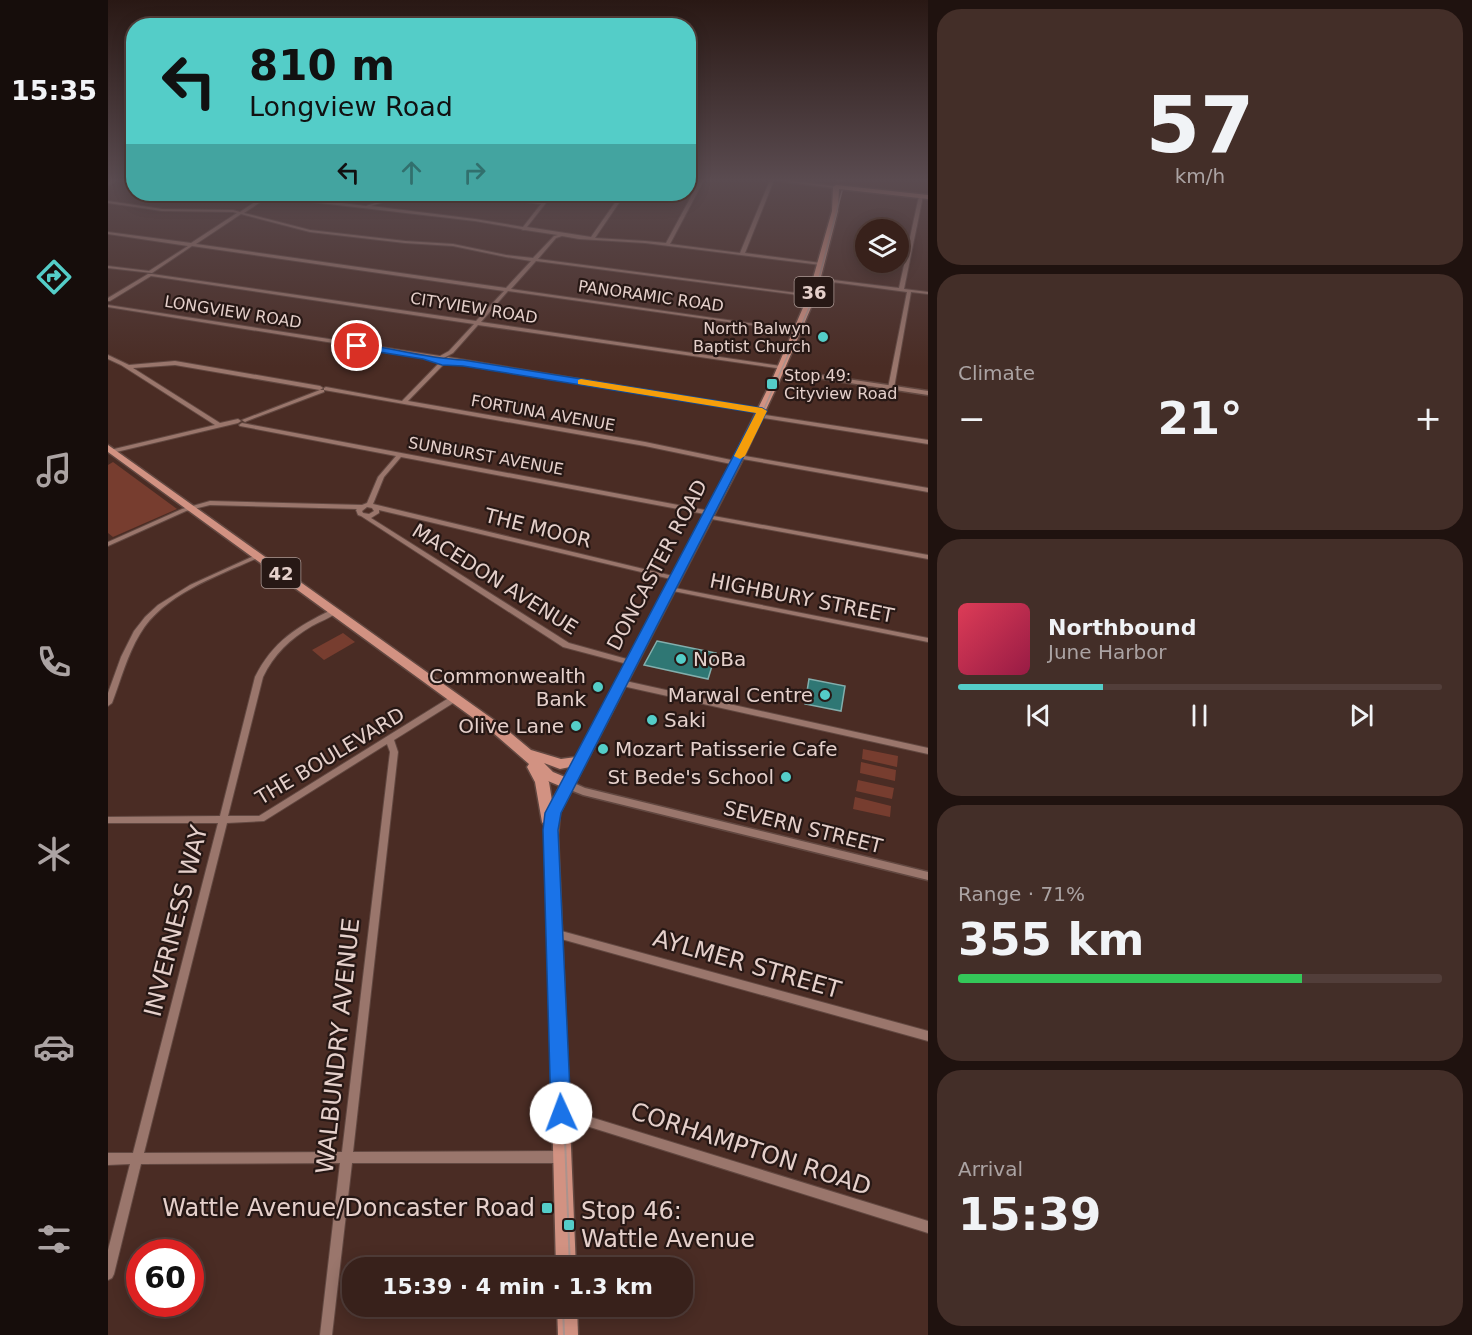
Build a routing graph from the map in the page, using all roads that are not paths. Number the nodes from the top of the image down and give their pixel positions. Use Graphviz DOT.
graph roads {
  1 [pos="175,242"];
  2 [pos="198,242"];
  3 [pos="410,242"];
  4 [pos="552,242"];
  5 [pos="638,242"];
  6 [pos="668,242"];
  7 [pos="747,242"];
  8 [pos="827,242"];
  9 [pos="914,242"];
  10 [pos="194,245"];
  11 [pos="667,245"];
  12 [pos="742,254"];
  13 [pos="536,260"];
  14 [pos="821,264"];
  15 [pos="108,267"];
  16 [pos="150,273"];
  17 [pos="817,279"];
  18 [pos="508,290"];
  19 [pos="902,290"];
  20 [pos="909,291"];
  21 [pos="927,293"];
  22 [pos="812,296"];
  23 [pos="108,300"];
  24 [pos="108,306"];
  25 [pos="478,323"];
  26 [pos="798,330"];
  27 [pos="108,357"];
  28 [pos="443,360"];
  29 [pos="128,367"];
  30 [pos="780,370"];
  31 [pos="891,388"];
  32 [pos="322,390"];
  33 [pos="927,393"];
  34 [pos="403,403"];
  35 [pos="761,413"];
  36 [pos="243,422"];
  37 [pos="219,425"];
  38 [pos="927,442"];
  39 [pos="110,449"];
  40 [pos="400,454"];
  41 [pos="738,460"];
  42 [pos="927,490"];
  43 [pos="192,508"];
  44 [pos="369,510"];
  45 [pos="709,515"];
  46 [pos="108,544"];
  47 [pos="258,556"];
  48 [pos="927,557"];
  49 [pos="675,578"];
  50 [pos="670,589"];
  51 [pos="334,612"];
  52 [pos="927,640"];
  53 [pos="631,663"];
  54 [pos="621,683"];
  55 [pos="454,699"];
  56 [pos="108,703"];
  57 [pos="390,739"];
  58 [pos="377,747"];
  59 [pos="523,748"];
  60 [pos="927,751"];
  61 [pos="392,761"];
  62 [pos="579,761"];
  63 [pos="567,784"];
  64 [pos="108,820"];
  65 [pos="224,820"];
  66 [pos="551,835"];
  67 [pos="927,876"];
  68 [pos="554,933"];
  69 [pos="927,1036"];
  70 [pos="561,1113"];
  71 [pos="562,1157"];
  72 [pos="347,1158"];
  73 [pos="108,1159"];
  74 [pos="137,1159"];
  75 [pos="927,1227"];
  76 [pos="566,1257"];
  77 [pos="108,1274"];
  78 [pos="567,1317"];
  79 [pos="326,1335"];
  80 [pos="568,1335"];
  1 -- 10 [label="street, PANORAMIC ROAD"];
  2 -- 10 [label="street"];
  3 -- 13 [label="street"];
  4 -- 13 [label="street"];
  5 -- 11 [label="street"];
  6 -- 11 [label="street"];
  7 -- 12 [label="street"];
  8 -- 14 [label="main road, DONCASTER ROAD / 36"];
  9 -- 19 [label="street"];
  10 -- 16 [label="street"];
  10 -- 18 [label="street, PANORAMIC ROAD"];
  11 -- 12 [label="street"];
  12 -- 14 [label="street"];
  13 -- 18 [label="street"];
  13 -- 22 [label="street"];
  14 -- 17 [label="main road, DONCASTER ROAD / 36"];
  15 -- 16 [label="street, CITYVIEW ROAD"];
  16 -- 23 [label="street"];
  16 -- 25 [label="street, CITYVIEW ROAD"];
  17 -- 19 [label="street"];
  17 -- 22 [label="main road, DONCASTER ROAD / 36"];
  18 -- 25 [label="street"];
  18 -- 26 [label="street, PANORAMIC ROAD"];
  19 -- 20 [label="street"];
  20 -- 21 [label="street"];
  20 -- 31 [label="street"];
  22 -- 26 [label="main road, DONCASTER ROAD / 36"];
  24 -- 28 [label="street, LONGVIEW ROAD"];
  25 -- 28 [label="street"];
  25 -- 30 [label="street, CITYVIEW ROAD"];
  26 -- 30 [label="main road, DONCASTER ROAD / 36"];
  27 -- 29 [label="street"];
  28 -- 34 [label="street"];
  28 -- 35 [label="street, LONGVIEW ROAD"];
  29 -- 32 [label="street, FORTUNA AVENUE"];
  29 -- 37 [label="street"];
  30 -- 31 [label="street"];
  30 -- 35 [label="main road, DONCASTER ROAD / 36"];
  31 -- 33 [label="street"];
  32 -- 34 [label="street, FORTUNA AVENUE"];
  32 -- 36 [label="street"];
  34 -- 41 [label="street, FORTUNA AVENUE"];
  35 -- 38 [label="street, LONGVIEW ROAD"];
  35 -- 41 [label="main road, DONCASTER ROAD / 36"];
  36 -- 37 [label="street"];
  36 -- 40 [label="street, SUNBURST AVENUE"];
  37 -- 39 [label="street"];
  39 -- 43 [label="main road, 42"];
  40 -- 44 [label="street"];
  40 -- 45 [label="street, SUNBURST AVENUE"];
  41 -- 42 [label="street, FORTUNA AVENUE"];
  41 -- 45 [label="main road, DONCASTER ROAD / 36"];
  43 -- 44 [label="street, MACEDON AVENUE"];
  43 -- 46 [label="street, MACEDON AVENUE"];
  43 -- 47 [label="main road, 42"];
  44 -- 49 [label="street, THE MOOR"];
  44 -- 53 [label="street, MACEDON AVENUE"];
  45 -- 48 [label="street, SUNBURST AVENUE"];
  45 -- 49 [label="main road, DONCASTER ROAD / 36"];
  47 -- 51 [label="main road, 42"];
  47 -- 56 [label="street"];
  49 -- 50 [label="main road, DONCASTER ROAD / 36"];
  50 -- 52 [label="street, HIGHBURY STREET"];
  50 -- 53 [label="main road, DONCASTER ROAD / 36"];
  51 -- 55 [label="main road, 42"];
  51 -- 65 [label="street, INVERNESS WAY"];
  53 -- 54 [label="main road, DONCASTER ROAD / 36"];
  54 -- 60 [label="street"];
  54 -- 62 [label="main road, DONCASTER ROAD / 36"];
  55 -- 57 [label="street, THE BOULEVARD"];
  55 -- 59 [label="main road, 42"];
  57 -- 58 [label="street, THE BOULEVARD"];
  57 -- 61 [label="street, WALBUNDRY AVENUE"];
  58 -- 61 [label="street"];
  58 -- 65 [label="street, THE BOULEVARD"];
  59 -- 62 [label="main road"];
  59 -- 63 [label="main road, 42"];
  59 -- 66 [label="main road"];
  61 -- 72 [label="street, WALBUNDRY AVENUE"];
  62 -- 63 [label="main road, DONCASTER ROAD / 36"];
  63 -- 66 [label="main road, DONCASTER ROAD / 36"];
  63 -- 67 [label="street, SEVERN STREET"];
  64 -- 65 [label="street, THE BOULEVARD"];
  65 -- 74 [label="street, INVERNESS WAY"];
  66 -- 68 [label="main road, DONCASTER ROAD / 36"];
  68 -- 69 [label="street, AYLMER STREET"];
  68 -- 70 [label="main road, DONCASTER ROAD / 36"];
  70 -- 71 [label="main road, DONCASTER ROAD / 36"];
  70 -- 75 [label="street, CORHAMPTON ROAD"];
  71 -- 72 [label="street"];
  71 -- 76 [label="main road, DONCASTER ROAD / 36"];
  72 -- 74 [label="street"];
  72 -- 79 [label="street, WALBUNDRY AVENUE"];
  73 -- 74 [label="street"];
  74 -- 77 [label="street, INVERNESS WAY"];
  78 -- 80 [label="main road"];
}
